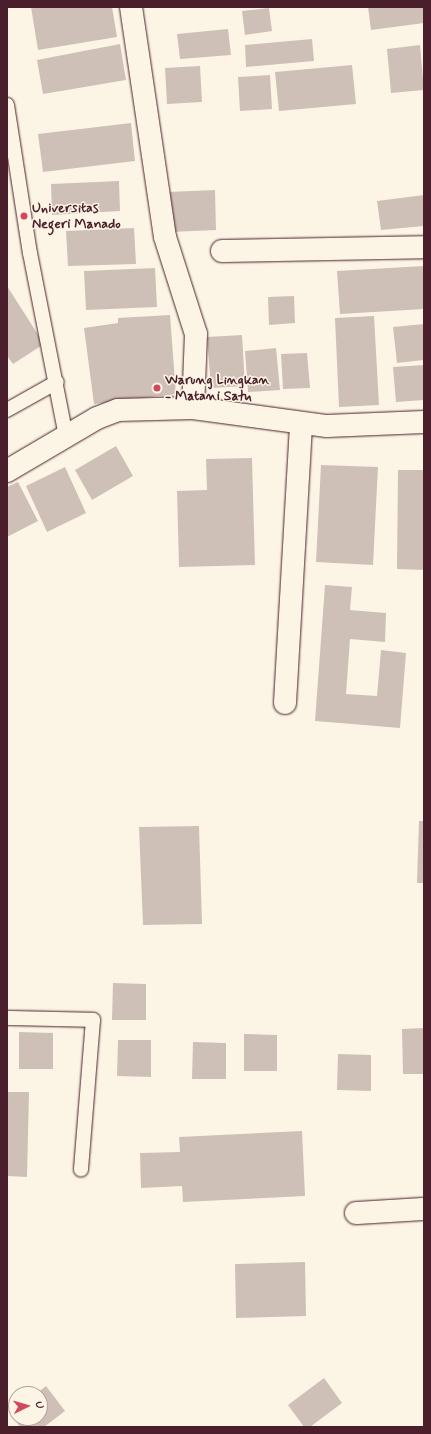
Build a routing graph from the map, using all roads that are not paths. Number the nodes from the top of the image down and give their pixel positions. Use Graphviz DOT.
graph roads {
  1 [pos="131,7"];
  2 [pos="7,105"];
  3 [pos="424,247"];
  4 [pos="222,251"];
  5 [pos="57,382"];
  6 [pos="193,408"];
  7 [pos="7,410"];
  8 [pos="424,422"];
  9 [pos="301,425"];
  10 [pos="66,437"];
  11 [pos="7,471"];
  12 [pos="285,703"];
  13 [pos="7,1018"];
  14 [pos="81,1170"];
  15 [pos="424,1209"];
  16 [pos="356,1213"];
  1 -- 6 [label="street"];
  2 -- 5 [label="lane"];
  3 -- 4 [label="street"];
  5 -- 7 [label="lane"];
  5 -- 10 [label="lane"];
  6 -- 9 [label="street"];
  6 -- 10 [label="street"];
  8 -- 9 [label="street"];
  9 -- 12 [label="street"];
  10 -- 11 [label="street"];
  13 -- 14 [label="lane"];
  15 -- 16 [label="street"];
}
